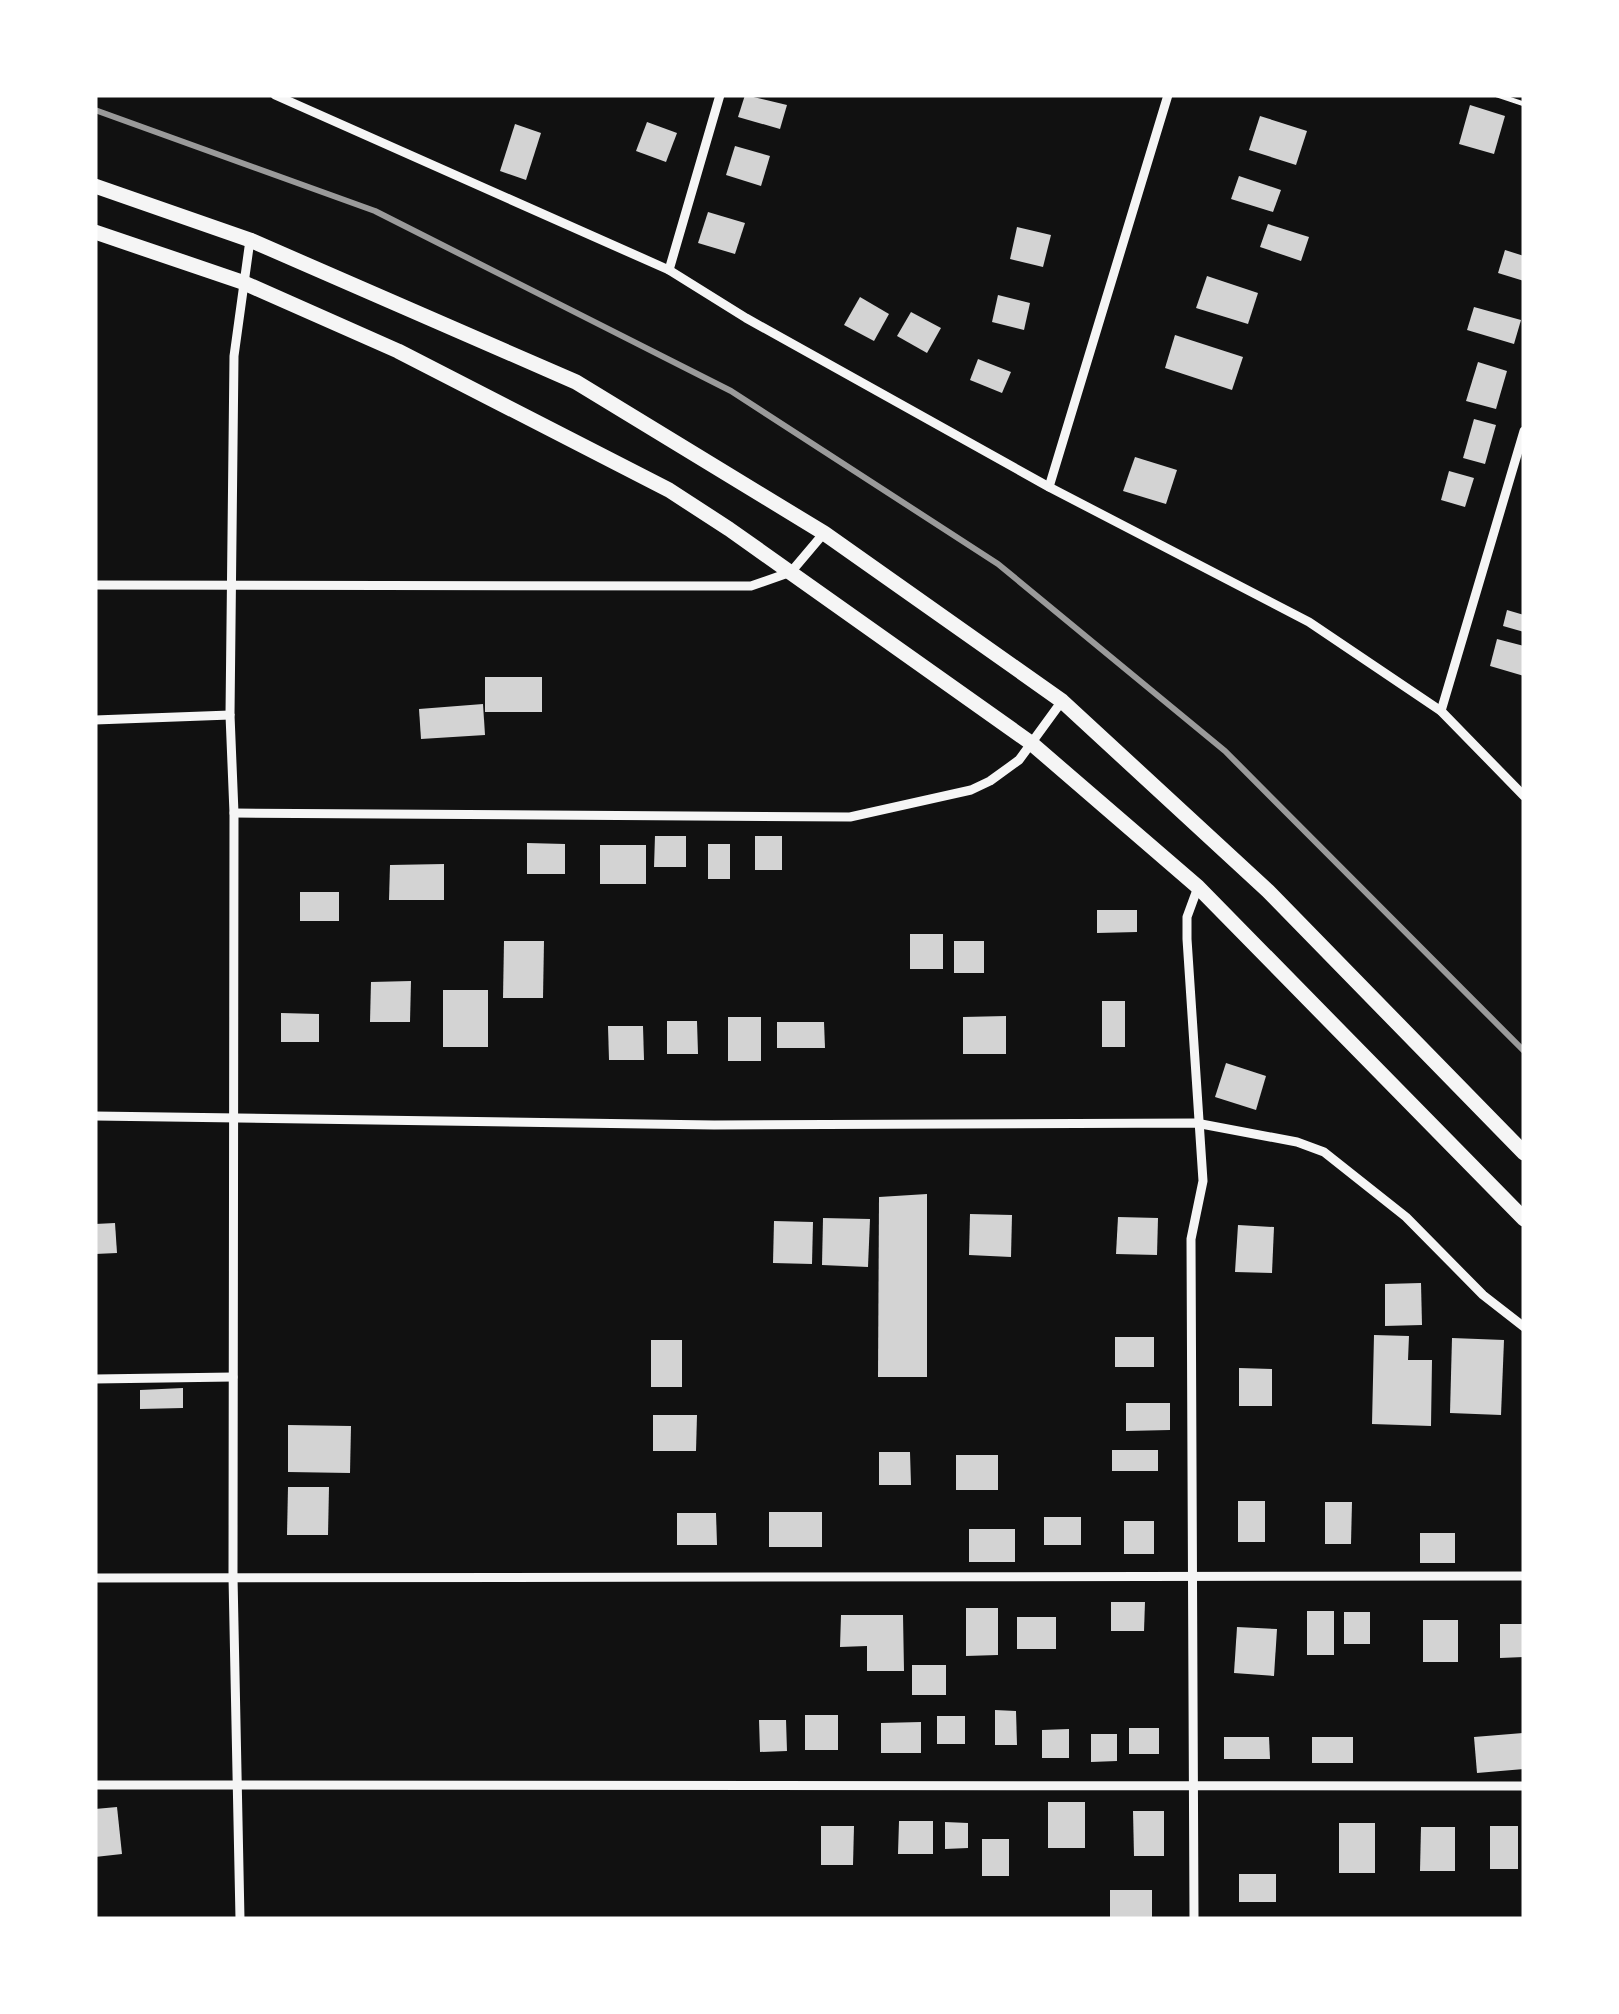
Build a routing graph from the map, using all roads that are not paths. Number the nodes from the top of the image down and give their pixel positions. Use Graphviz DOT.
graph roads {
  1 [pos="275,95"];
  2 [pos="720,95"];
  3 [pos="1168,95"];
  4 [pos="1496,95"];
  5 [pos="287,97"];
  6 [pos="1524,104"];
  7 [pos="95,186"];
  8 [pos="95,232"];
  9 [pos="250,240"];
  10 [pos="669,270"];
  11 [pos="242,282"];
  12 [pos="1524,430"];
  13 [pos="1049,486"];
  14 [pos="824,533"];
  15 [pos="791,572"];
  16 [pos="95,585"];
  17 [pos="234,586"];
  18 [pos="1062,701"];
  19 [pos="1441,711"];
  20 [pos="230,715"];
  21 [pos="95,720"];
  22 [pos="1031,743"];
  23 [pos="1524,796"];
  24 [pos="234,814"];
  25 [pos="1198,887"];
  26 [pos="95,1116"];
  27 [pos="234,1118"];
  28 [pos="1196,1123"];
  29 [pos="1524,1153"];
  30 [pos="1524,1219"];
  31 [pos="1524,1327"];
  32 [pos="233,1377"];
  33 [pos="95,1379"];
  34 [pos="1524,1576"];
  35 [pos="95,1578"];
  36 [pos="233,1578"];
  37 [pos="1193,1578"];
  38 [pos="238,1784"];
  39 [pos="95,1785"];
  40 [pos="1524,1786"];
  41 [pos="1194,1789"];
  42 [pos="240,1919"];
  43 [pos="1194,1919"];
  1 -- 5 [label="street"];
  2 -- 10 [label="street"];
  3 -- 13 [label="street"];
  4 -- 6 [label="lane"];
  5 -- 10 [label="street"];
  7 -- 9 [label="main road"];
  8 -- 11 [label="main road"];
  9 -- 11 [label="street"];
  9 -- 14 [label="main road"];
  10 -- 13 [label="street"];
  11 -- 15 [label="main road"];
  11 -- 17 [label="street"];
  12 -- 19 [label="street"];
  13 -- 19 [label="street"];
  14 -- 15 [label="street"];
  14 -- 18 [label="main road"];
  15 -- 17 [label="street"];
  15 -- 22 [label="main road"];
  16 -- 17 [label="street"];
  17 -- 20 [label="street"];
  18 -- 22 [label="street"];
  18 -- 29 [label="main road"];
  19 -- 23 [label="street"];
  20 -- 21 [label="street"];
  20 -- 24 [label="street"];
  22 -- 24 [label="street"];
  22 -- 25 [label="main road"];
  24 -- 27 [label="street"];
  25 -- 28 [label="street"];
  25 -- 30 [label="main road"];
  26 -- 27 [label="street"];
  27 -- 28 [label="street"];
  27 -- 32 [label="street"];
  28 -- 31 [label="street"];
  28 -- 37 [label="street"];
  32 -- 33 [label="street"];
  32 -- 36 [label="street"];
  34 -- 37 [label="street"];
  35 -- 36 [label="street"];
  36 -- 37 [label="street"];
  36 -- 38 [label="street"];
  37 -- 41 [label="street"];
  38 -- 39 [label="street"];
  38 -- 41 [label="street"];
  38 -- 42 [label="street"];
  40 -- 41 [label="street"];
  41 -- 43 [label="street"];
}
